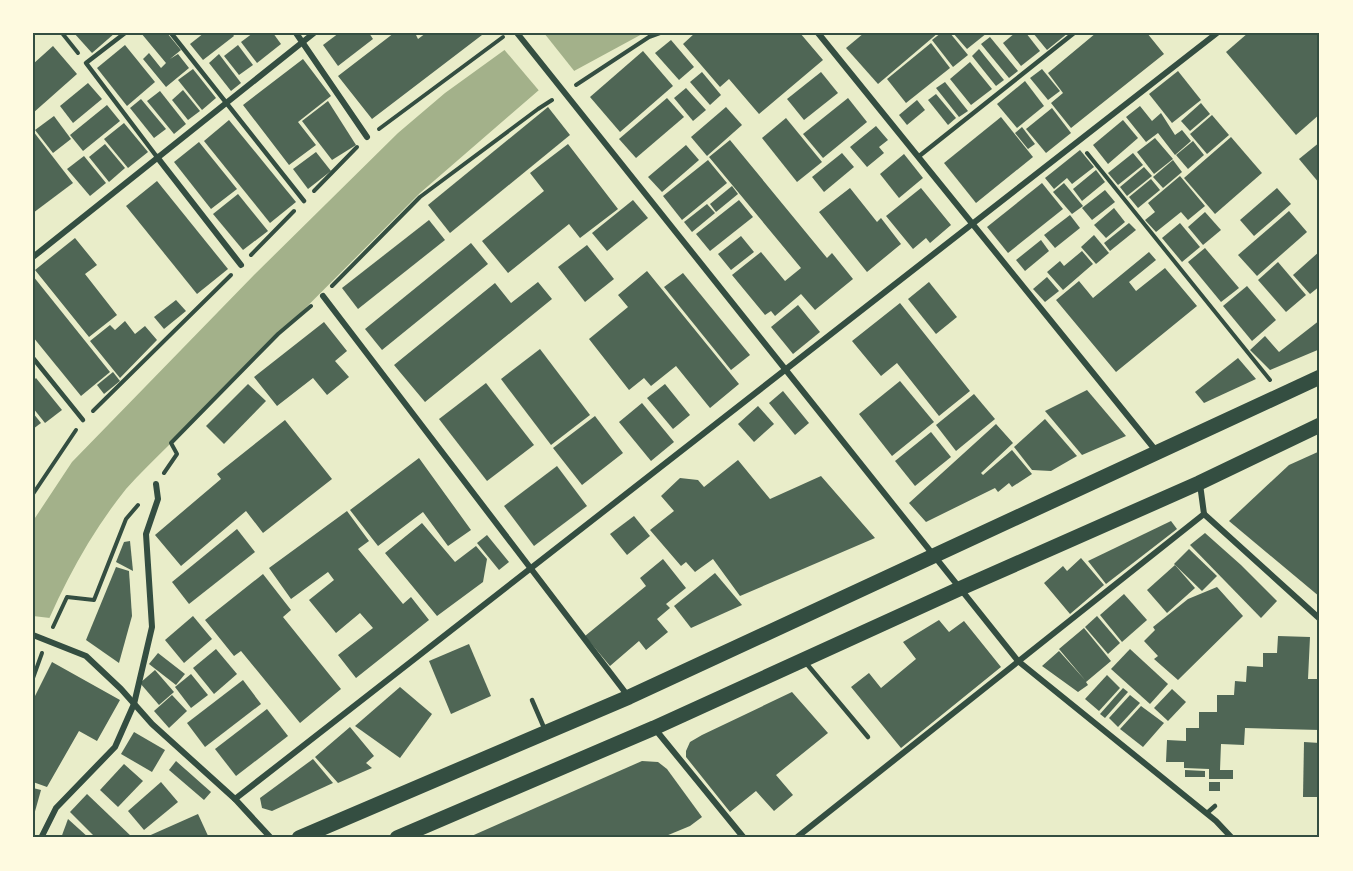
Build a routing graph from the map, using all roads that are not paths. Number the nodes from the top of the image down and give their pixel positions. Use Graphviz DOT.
graph roads {
  1 [pos="125,33"];
  2 [pos="171,33"];
  3 [pos="296,33"];
  4 [pos="314,33"];
  5 [pos="818,33"];
  6 [pos="1074,33"];
  7 [pos="1217,33"];
  8 [pos="517,34"];
  9 [pos="302,42"];
  10 [pos="226,103"];
  11 [pos="367,137"];
  12 [pos="918,157"];
  13 [pos="157,158"];
  14 [pos="304,201"];
  15 [pos="972,224"];
  16 [pos="33,257"];
  17 [pos="241,265"];
  18 [pos="322,296"];
  19 [pos="33,358"];
  20 [pos="785,370"];
  21 [pos="1320,377"];
  22 [pos="83,420"];
  23 [pos="1320,424"];
  24 [pos="1158,452"];
  25 [pos="1199,483"];
  26 [pos="156,484"];
  27 [pos="1204,513"];
  28 [pos="934,556"];
  29 [pos="531,568"];
  30 [pos="959,589"];
  31 [pos="1320,619"];
  32 [pos="36,636"];
  33 [pos="804,660"];
  34 [pos="1018,661"];
  35 [pos="629,697"];
  36 [pos="532,700"];
  37 [pos="134,704"];
  38 [pos="654,728"];
  39 [pos="546,733"];
  40 [pos="868,737"];
  41 [pos="234,798"];
  42 [pos="1215,806"];
  43 [pos="1207,813"];
  44 [pos="41,838"];
  45 [pos="272,838"];
  46 [pos="298,838"];
  47 [pos="397,838"];
  48 [pos="744,838"];
  49 [pos="796,838"];
  50 [pos="1232,838"];
  1 -- 13 [label="lane"];
  2 -- 10 [label="lane"];
  3 -- 9 [label="street"];
  4 -- 9 [label="street"];
  5 -- 12 [label="street"];
  6 -- 12 [label="lane"];
  7 -- 15 [label="street"];
  8 -- 20 [label="street"];
  9 -- 10 [label="street"];
  9 -- 11 [label="street"];
  10 -- 13 [label="street"];
  10 -- 14 [label="lane"];
  12 -- 15 [label="street"];
  13 -- 16 [label="street"];
  13 -- 17 [label="street"];
  15 -- 20 [label="street"];
  15 -- 24 [label="street"];
  18 -- 29 [label="street"];
  19 -- 22 [label="lane"];
  20 -- 28 [label="street"];
  20 -- 29 [label="street"];
  21 -- 24 [label="main road"];
  23 -- 25 [label="main road"];
  24 -- 28 [label="main road"];
  25 -- 27 [label="street"];
  25 -- 30 [label="main road"];
  26 -- 37 [label="street"];
  27 -- 31 [label="street"];
  27 -- 34 [label="street"];
  28 -- 30 [label="street"];
  28 -- 35 [label="main road"];
  29 -- 35 [label="street"];
  29 -- 41 [label="street"];
  30 -- 33 [label="main road"];
  30 -- 34 [label="street"];
  32 -- 37 [label="street"];
  33 -- 38 [label="main road"];
  33 -- 40 [label="lane"];
  34 -- 43 [label="street"];
  34 -- 49 [label="street"];
  35 -- 39 [label="main road"];
  36 -- 39 [label="lane"];
  37 -- 41 [label="street"];
  37 -- 44 [label="street"];
  38 -- 47 [label="main road"];
  38 -- 48 [label="street"];
  39 -- 46 [label="main road"];
  41 -- 45 [label="street"];
  42 -- 43 [label="lane"];
  43 -- 50 [label="street"];
}
